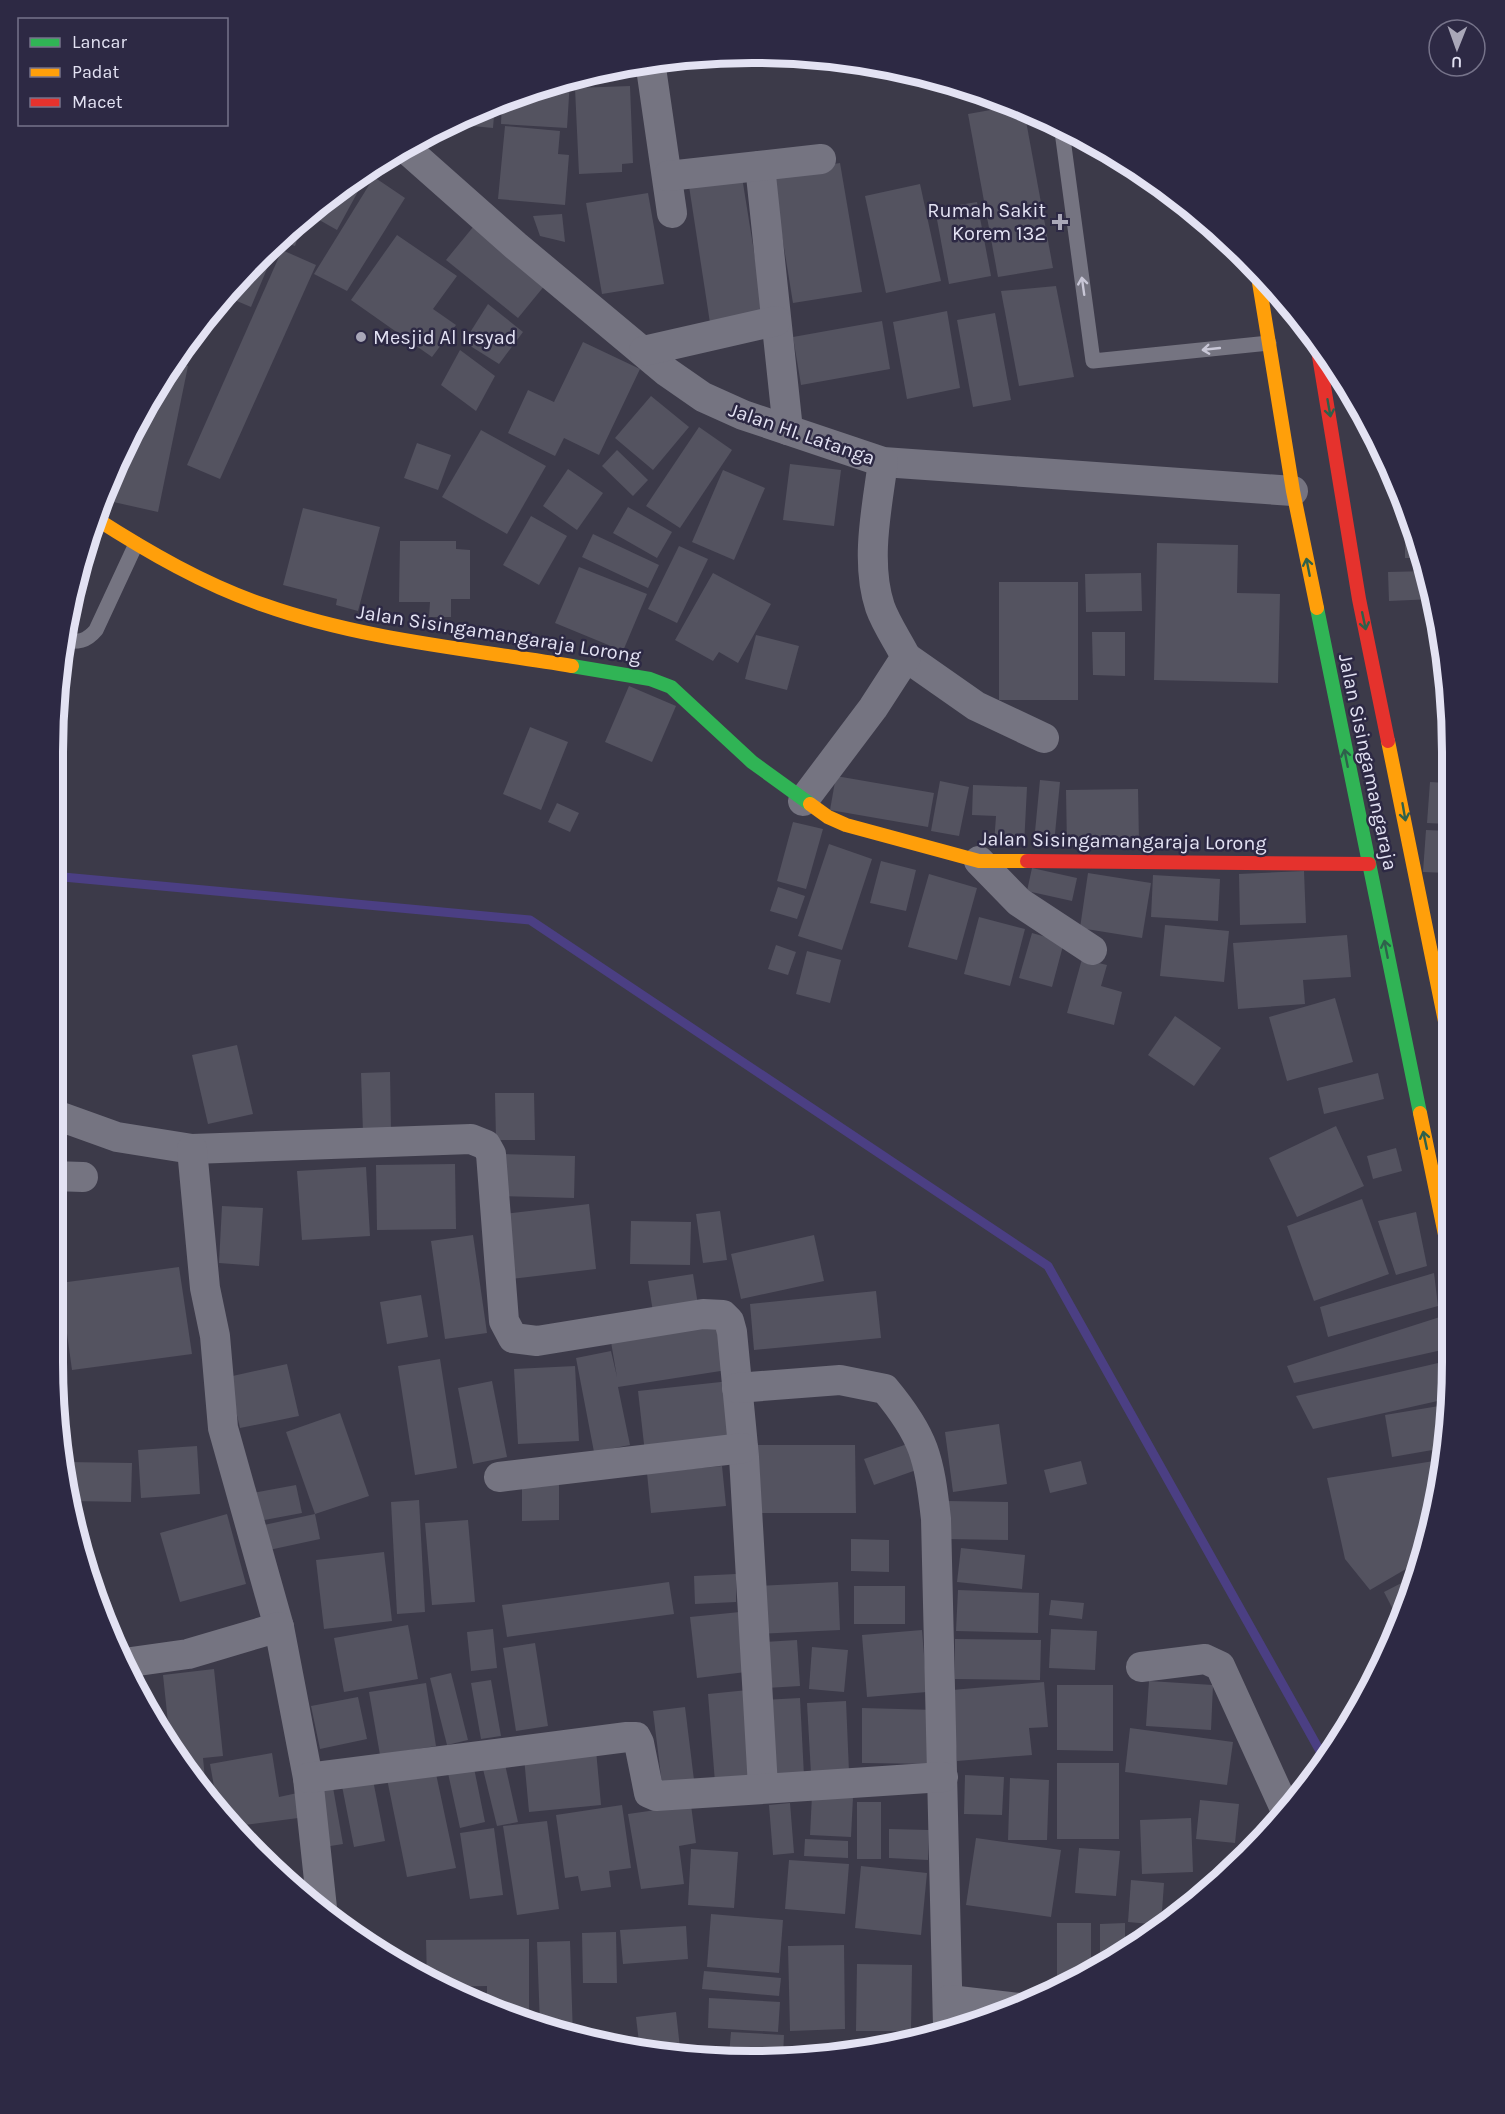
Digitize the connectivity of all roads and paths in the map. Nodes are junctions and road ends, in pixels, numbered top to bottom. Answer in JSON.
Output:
{"nodes":[{"id":1,"x":652,"y":71,"type":"edge"},
{"id":2,"x":1063,"y":137,"type":"edge"},
{"id":3,"x":411,"y":153,"type":"edge"},
{"id":4,"x":821,"y":159,"type":"dead end"},
{"id":5,"x":760,"y":166,"type":"junction"},
{"id":6,"x":668,"y":176,"type":"junction"},
{"id":7,"x":672,"y":213,"type":"dead end"},
{"id":8,"x":1260,"y":286,"type":"edge"},
{"id":9,"x":776,"y":321,"type":"junction"},
{"id":10,"x":1269,"y":343,"type":"junction"},
{"id":11,"x":644,"y":351,"type":"junction"},
{"id":12,"x":1320,"y":360,"type":"edge"},
{"id":13,"x":788,"y":430,"type":"junction"},
{"id":14,"x":883,"y":462,"type":"junction"},
{"id":15,"x":1293,"y":491,"type":"junction"},
{"id":16,"x":103,"y":523,"type":"edge"},
{"id":17,"x":136,"y":544,"type":"junction"},
{"id":18,"x":72,"y":642,"type":"edge"},
{"id":19,"x":906,"y":657,"type":"junction"},
{"id":20,"x":1044,"y":738,"type":"dead end"},
{"id":21,"x":803,"y":801,"type":"junction"},
{"id":22,"x":979,"y":861,"type":"junction"},
{"id":23,"x":1369,"y":864,"type":"junction"},
{"id":24,"x":1092,"y":950,"type":"dead end"},
{"id":25,"x":1442,"y":1011,"type":"edge"},
{"id":26,"x":63,"y":1118,"type":"edge"},
{"id":27,"x":192,"y":1149,"type":"junction"},
{"id":28,"x":63,"y":1176,"type":"edge"},
{"id":29,"x":84,"y":1177,"type":"dead end"},
{"id":30,"x":1442,"y":1220,"type":"edge"},
{"id":31,"x":737,"y":1388,"type":"junction"},
{"id":32,"x":743,"y":1448,"type":"junction"},
{"id":33,"x":499,"y":1477,"type":"dead end"},
{"id":34,"x":279,"y":1627,"type":"junction"},
{"id":35,"x":132,"y":1662,"type":"edge"},
{"id":36,"x":1141,"y":1667,"type":"dead end"},
{"id":37,"x":943,"y":1777,"type":"junction"},
{"id":38,"x":308,"y":1778,"type":"junction"},
{"id":39,"x":763,"y":1787,"type":"junction"},
{"id":40,"x":1282,"y":1803,"type":"edge"},
{"id":41,"x":321,"y":1899,"type":"edge"},
{"id":42,"x":982,"y":2011,"type":"edge"},
{"id":43,"x":949,"y":2014,"type":"edge"}],
"edges":[{"from":1,"to":6,"type":"street"},
{"from":10,"to":2,"type":"lane","one_way":true},
{"from":3,"to":11,"type":"street","name":"Jalan HI. Latanga"},
{"from":4,"to":5,"type":"street"},
{"from":5,"to":6,"type":"street"},
{"from":5,"to":9,"type":"street"},
{"from":6,"to":7,"type":"street"},
{"from":8,"to":10,"type":"main road","name":"Jalan Sisingamangaraja"},
{"from":9,"to":11,"type":"street"},
{"from":9,"to":13,"type":"street"},
{"from":10,"to":15,"type":"main road","name":"Jalan Sisingamangaraja"},
{"from":11,"to":13,"type":"street","name":"Jalan HI. Latanga"},
{"from":12,"to":25,"type":"main road","name":"Jalan Sisingamangaraja","one_way":true},
{"from":13,"to":14,"type":"street","name":"Jalan HI. Latanga"},
{"from":14,"to":15,"type":"street","name":"Jalan HI. Latanga"},
{"from":14,"to":19,"type":"street"},
{"from":23,"to":15,"type":"main road","name":"Jalan Sisingamangaraja","one_way":true},
{"from":16,"to":17,"type":"main road","name":"Jalan Sisingamangaraja Lorong"},
{"from":17,"to":18,"type":"lane"},
{"from":17,"to":21,"type":"main road","name":"Jalan Sisingamangaraja Lorong"},
{"from":19,"to":20,"type":"street"},
{"from":19,"to":21,"type":"street"},
{"from":21,"to":22,"type":"main road","name":"Jalan Sisingamangaraja Lorong"},
{"from":22,"to":23,"type":"main road","name":"Jalan Sisingamangaraja Lorong"},
{"from":22,"to":24,"type":"street"},
{"from":30,"to":23,"type":"main road","name":"Jalan Sisingamangaraja","one_way":true},
{"from":26,"to":27,"type":"street"},
{"from":27,"to":31,"type":"street"},
{"from":27,"to":34,"type":"street"},
{"from":28,"to":29,"type":"street"},
{"from":31,"to":32,"type":"street"},
{"from":31,"to":37,"type":"street"},
{"from":32,"to":33,"type":"street"},
{"from":32,"to":39,"type":"street"},
{"from":34,"to":35,"type":"street"},
{"from":34,"to":38,"type":"street"},
{"from":36,"to":40,"type":"street"},
{"from":37,"to":39,"type":"street"},
{"from":37,"to":43,"type":"street"},
{"from":38,"to":39,"type":"street"},
{"from":38,"to":41,"type":"street"},
{"from":42,"to":43,"type":"street"}]}
